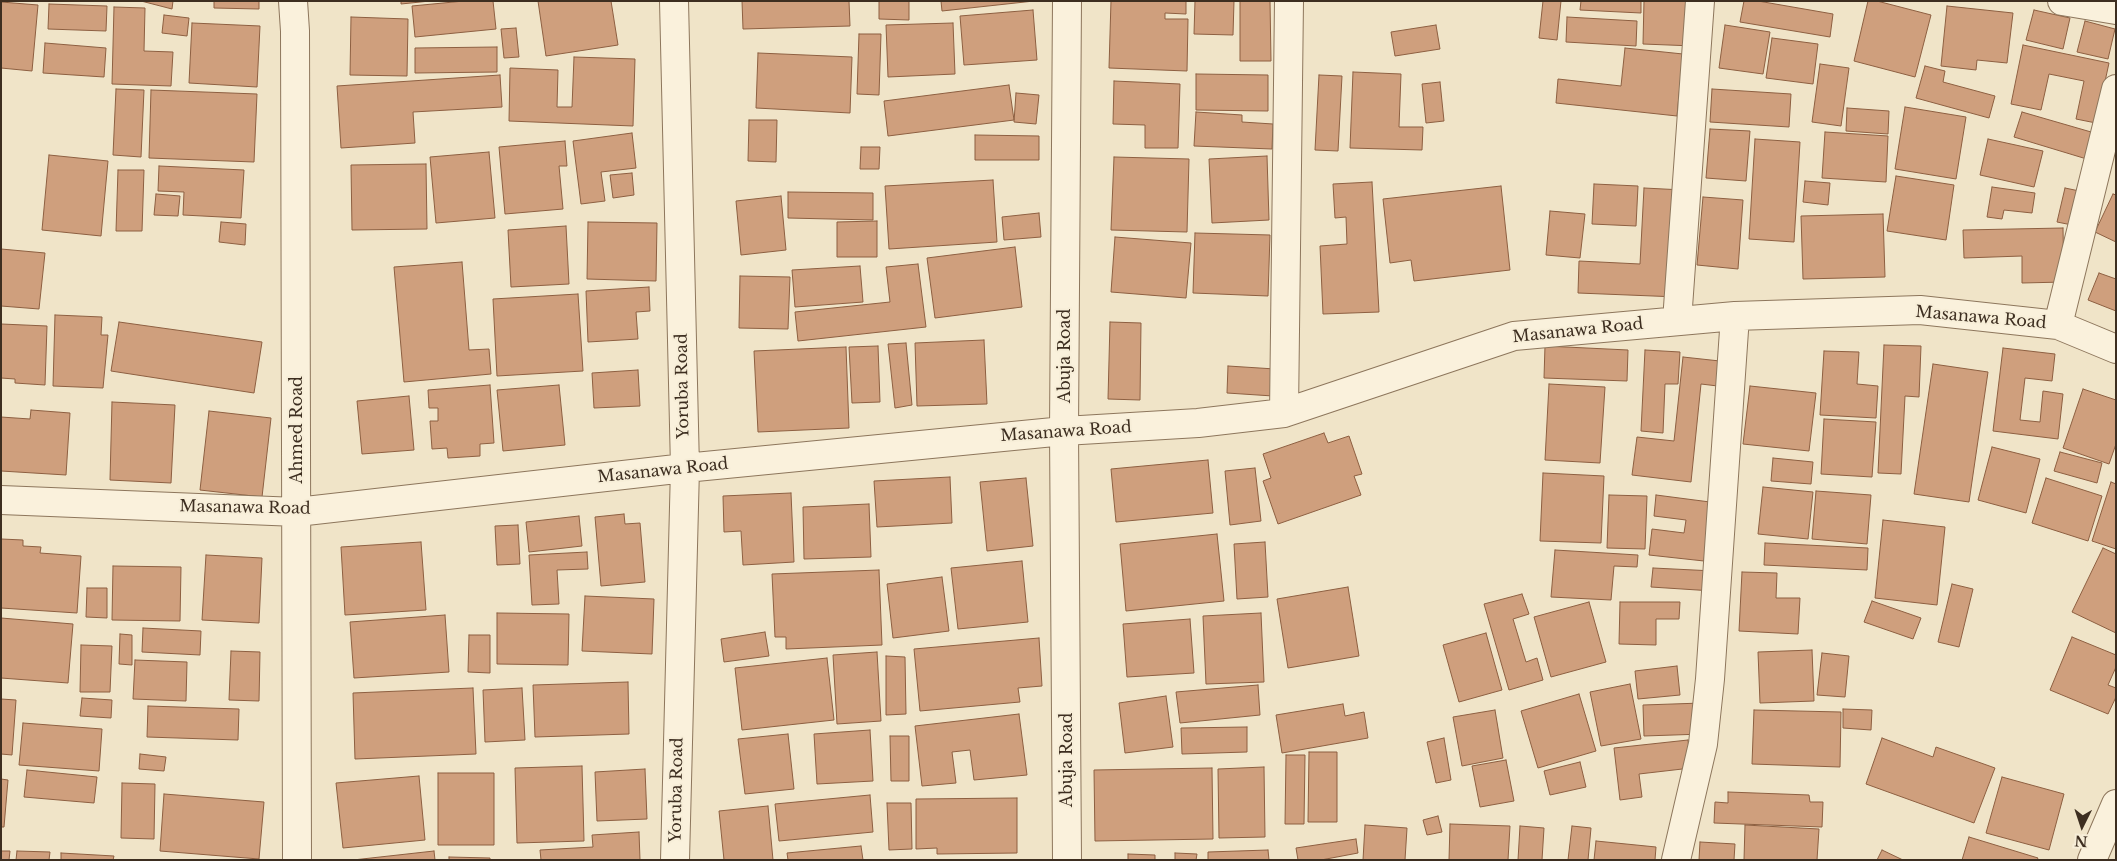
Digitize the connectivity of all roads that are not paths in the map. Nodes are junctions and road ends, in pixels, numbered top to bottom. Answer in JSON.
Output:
{"nodes":[{"id":1,"x":293,"y":1,"type":"edge"},
{"id":2,"x":674,"y":1,"type":"edge"},
{"id":3,"x":1067,"y":1,"type":"edge"},
{"id":4,"x":1289,"y":1,"type":"edge"},
{"id":5,"x":1700,"y":1,"type":"edge"},
{"id":6,"x":2062,"y":1,"type":"edge"},
{"id":7,"x":2116,"y":10,"type":"edge"},
{"id":8,"x":2116,"y":89,"type":"edge"},
{"id":9,"x":1735,"y":316,"type":"junction"},
{"id":10,"x":1677,"y":321,"type":"junction"},
{"id":11,"x":2058,"y":325,"type":"junction"},
{"id":12,"x":2116,"y":349,"type":"edge"},
{"id":13,"x":1284,"y":413,"type":"junction"},
{"id":14,"x":1064,"y":431,"type":"junction"},
{"id":15,"x":685,"y":468,"type":"junction"},
{"id":16,"x":1,"y":500,"type":"edge"},
{"id":17,"x":297,"y":512,"type":"junction"},
{"id":18,"x":2116,"y":804,"type":"edge"},
{"id":19,"x":298,"y":860,"type":"edge"},
{"id":20,"x":675,"y":860,"type":"edge"},
{"id":21,"x":1067,"y":860,"type":"edge"},
{"id":22,"x":1676,"y":860,"type":"edge"},
{"id":23,"x":2092,"y":860,"type":"edge"}],
"edges":[{"from":1,"to":17,"type":"street","name":"Ahmed Road"},
{"from":2,"to":15,"type":"street","name":"Yoruba Road"},
{"from":3,"to":14,"type":"street","name":"Abuja Road"},
{"from":4,"to":13,"type":"street"},
{"from":5,"to":10,"type":"street"},
{"from":6,"to":7,"type":"street"},
{"from":8,"to":11,"type":"street"},
{"from":9,"to":10,"type":"street","name":"Masanawa Road"},
{"from":9,"to":11,"type":"street","name":"Masanawa Road"},
{"from":9,"to":22,"type":"street"},
{"from":10,"to":13,"type":"street","name":"Masanawa Road"},
{"from":11,"to":12,"type":"street","name":"Masanawa Road"},
{"from":13,"to":14,"type":"street","name":"Masanawa Road"},
{"from":14,"to":15,"type":"street","name":"Masanawa Road"},
{"from":14,"to":21,"type":"street","name":"Abuja Road"},
{"from":15,"to":17,"type":"street","name":"Masanawa Road"},
{"from":15,"to":20,"type":"street","name":"Yoruba Road"},
{"from":16,"to":17,"type":"street","name":"Masanawa Road"},
{"from":17,"to":19,"type":"street","name":"Ahmed Road"},
{"from":18,"to":23,"type":"street"}]}
